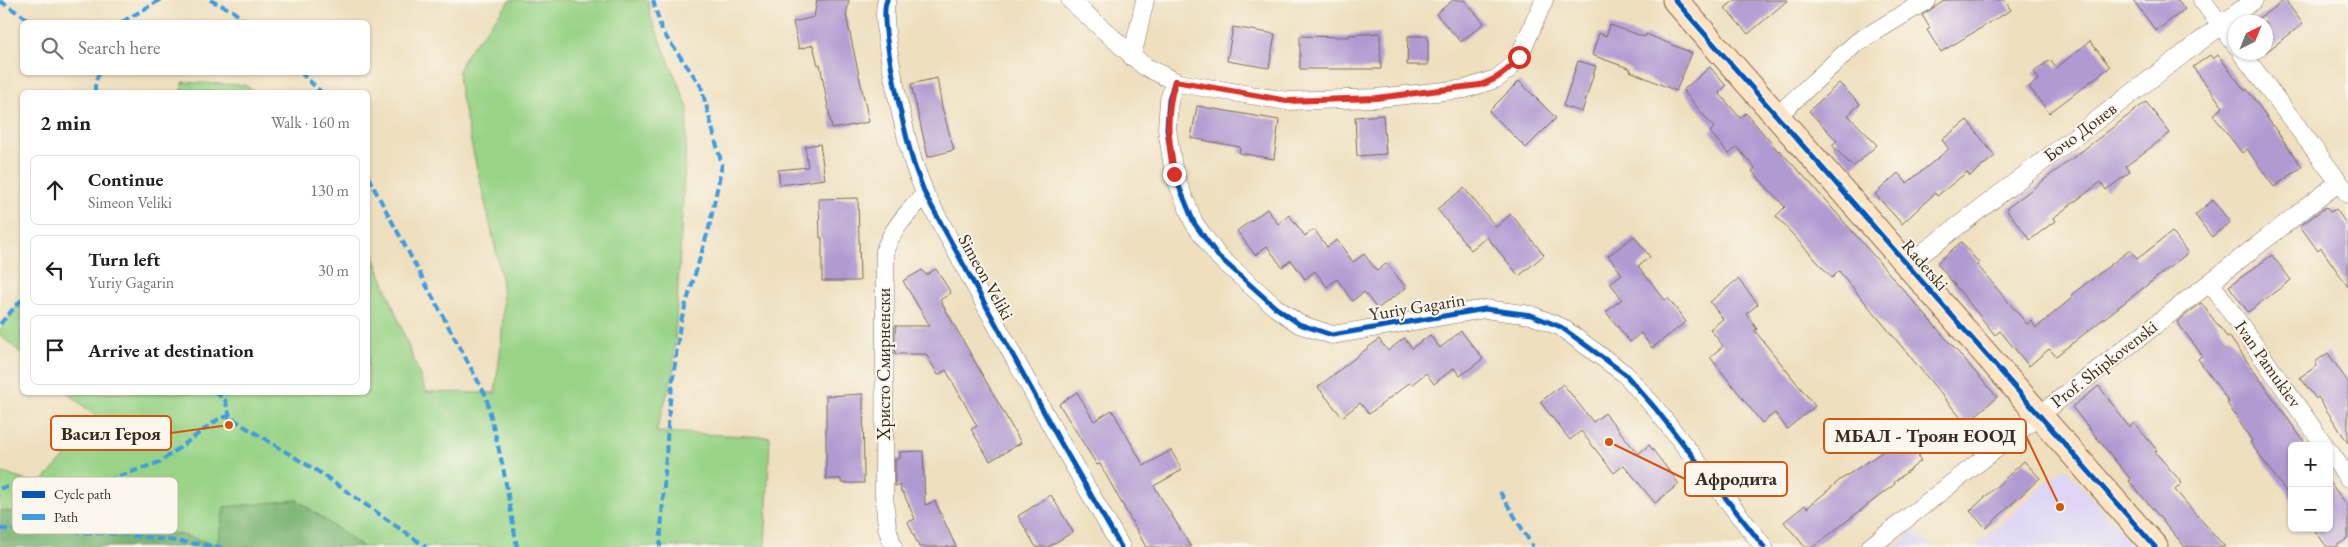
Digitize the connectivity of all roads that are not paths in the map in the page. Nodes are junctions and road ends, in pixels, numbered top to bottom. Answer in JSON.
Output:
{"nodes":[{"id":1,"x":887,"y":0,"type":"edge"},
{"id":2,"x":1070,"y":0,"type":"edge"},
{"id":3,"x":1144,"y":0,"type":"edge"},
{"id":4,"x":1544,"y":0,"type":"edge"},
{"id":5,"x":1675,"y":0,"type":"edge"},
{"id":6,"x":1927,"y":0,"type":"edge"},
{"id":7,"x":2202,"y":0,"type":"edge"},
{"id":8,"x":2254,"y":0,"type":"edge"},
{"id":9,"x":2221,"y":25,"type":"junction"},
{"id":10,"x":2228,"y":34,"type":"edge"},
{"id":11,"x":1132,"y":57,"type":"junction"},
{"id":12,"x":2248,"y":60,"type":"edge"},
{"id":13,"x":1175,"y":81,"type":"junction"},
{"id":14,"x":1777,"y":116,"type":"junction"},
{"id":15,"x":2343,"y":188,"type":"edge"},
{"id":16,"x":925,"y":194,"type":"junction"},
{"id":17,"x":1907,"y":265,"type":"junction"},
{"id":18,"x":2210,"y":282,"type":"junction"},
{"id":19,"x":2038,"y":415,"type":"junction"},
{"id":20,"x":2323,"y":442,"type":"edge"},
{"id":21,"x":2333,"y":455,"type":"edge"},
{"id":22,"x":2346,"y":470,"type":"edge"},
{"id":23,"x":893,"y":547,"type":"edge"},
{"id":24,"x":1121,"y":547,"type":"edge"},
{"id":25,"x":1764,"y":547,"type":"edge"},
{"id":26,"x":1870,"y":547,"type":"edge"},
{"id":27,"x":2155,"y":547,"type":"edge"}],
"edges":[{"from":1,"to":16,"type":"street","name":"Simeon Veliki"},
{"from":2,"to":11,"type":"street"},
{"from":3,"to":11,"type":"street"},
{"from":4,"to":13,"type":"street"},
{"from":5,"to":14,"type":"street","name":"Radetski"},
{"from":6,"to":14,"type":"street"},
{"from":7,"to":9,"type":"street"},
{"from":8,"to":9,"type":"street","name":"Бочо Донев"},
{"from":9,"to":10,"type":"street"},
{"from":9,"to":17,"type":"street","name":"Бочо Донев"},
{"from":11,"to":13,"type":"street"},
{"from":12,"to":15,"type":"street"},
{"from":13,"to":25,"type":"street","name":"Yuriy Gagarin"},
{"from":14,"to":17,"type":"street","name":"Radetski"},
{"from":15,"to":18,"type":"street","name":"Prof. Shipkovenski"},
{"from":16,"to":23,"type":"street","name":"Христо Смирненски"},
{"from":16,"to":24,"type":"street","name":"Simeon Veliki"},
{"from":17,"to":19,"type":"street","name":"Radetski"},
{"from":18,"to":19,"type":"street","name":"Prof. Shipkovenski"},
{"from":18,"to":20,"type":"street","name":"Ivan Pamukìev"},
{"from":19,"to":26,"type":"street","name":"Prof. Shipkovenski"},
{"from":19,"to":27,"type":"street","name":"Radetski"},
{"from":21,"to":22,"type":"street"}]}
